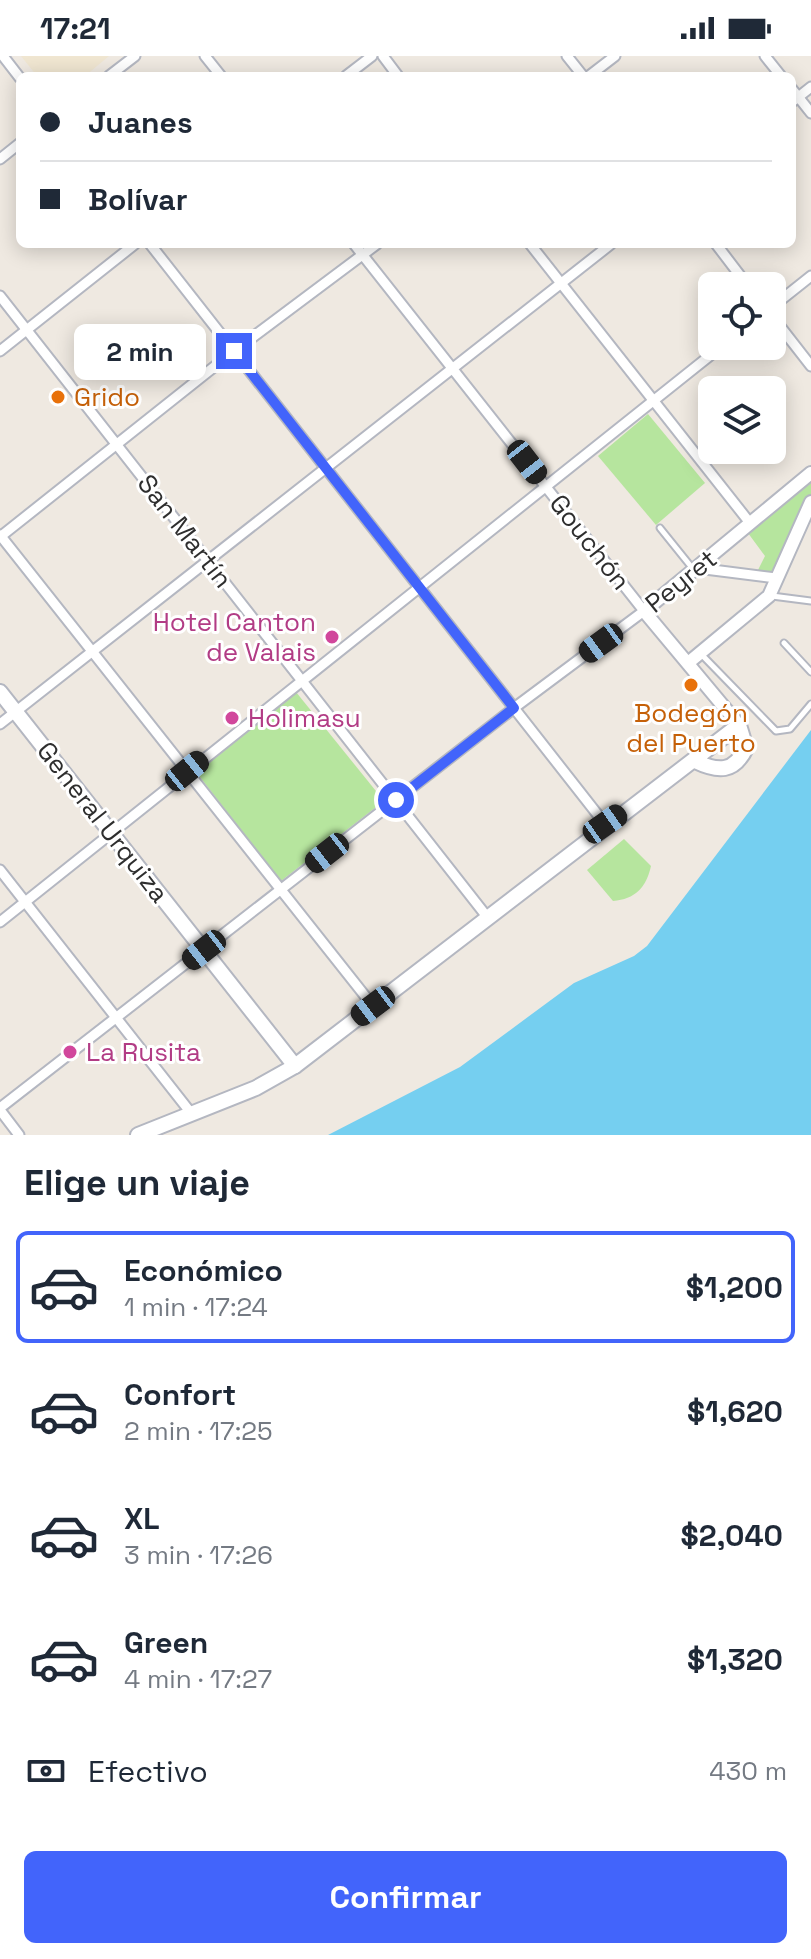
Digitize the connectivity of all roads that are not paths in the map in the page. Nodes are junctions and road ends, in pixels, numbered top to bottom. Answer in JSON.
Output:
{"nodes":[{"id":1,"x":3,"y":56,"type":"edge"},
{"id":2,"x":135,"y":56,"type":"edge"},
{"id":3,"x":205,"y":56,"type":"edge"},
{"id":4,"x":372,"y":56,"type":"edge"},
{"id":5,"x":567,"y":56,"type":"edge"},
{"id":6,"x":615,"y":56,"type":"edge"},
{"id":7,"x":765,"y":56,"type":"edge"},
{"id":8,"x":114,"y":72,"type":"edge"},
{"id":9,"x":218,"y":72,"type":"edge"},
{"id":10,"x":351,"y":72,"type":"edge"},
{"id":11,"x":582,"y":72,"type":"edge"},
{"id":12,"x":592,"y":72,"type":"edge"},
{"id":13,"x":778,"y":72,"type":"edge"},
{"id":14,"x":16,"y":73,"type":"edge"},
{"id":15,"x":796,"y":98,"type":"edge"},
{"id":16,"x":811,"y":113,"type":"edge"},
{"id":17,"x":16,"y":146,"type":"edge"},
{"id":18,"x":0,"y":159,"type":"edge"},
{"id":19,"x":130,"y":248,"type":"edge"},
{"id":20,"x":153,"y":248,"type":"edge"},
{"id":21,"x":357,"y":248,"type":"edge"},
{"id":22,"x":372,"y":248,"type":"edge"},
{"id":23,"x":533,"y":248,"type":"edge"},
{"id":24,"x":606,"y":248,"type":"edge"},
{"id":25,"x":719,"y":248,"type":"edge"},
{"id":26,"x":363,"y":255,"type":"junction"},
{"id":27,"x":737,"y":272,"type":"edge"},
{"id":28,"x":811,"y":276,"type":"edge"},
{"id":29,"x":561,"y":283,"type":"junction"},
{"id":30,"x":0,"y":296,"type":"edge"},
{"id":31,"x":786,"y":296,"type":"edge"},
{"id":32,"x":26,"y":330,"type":"junction"},
{"id":33,"x":786,"y":334,"type":"edge"},
{"id":34,"x":0,"y":351,"type":"edge"},
{"id":35,"x":234,"y":351,"type":"junction"},
{"id":36,"x":705,"y":360,"type":"edge"},
{"id":37,"x":811,"y":366,"type":"edge"},
{"id":38,"x":452,"y":368,"type":"junction"},
{"id":39,"x":654,"y":401,"type":"junction"},
{"id":40,"x":117,"y":445,"type":"junction"},
{"id":41,"x":326,"y":468,"type":"junction"},
{"id":42,"x":811,"y":473,"type":"edge"},
{"id":43,"x":546,"y":486,"type":"junction"},
{"id":44,"x":811,"y":502,"type":"edge"},
{"id":45,"x":750,"y":523,"type":"junction"},
{"id":46,"x":660,"y":528,"type":"dead end"},
{"id":47,"x":0,"y":536,"type":"edge"},
{"id":48,"x":208,"y":560,"type":"junction"},
{"id":49,"x":695,"y":569,"type":"junction"},
{"id":50,"x":776,"y":578,"type":"junction"},
{"id":51,"x":419,"y":586,"type":"junction"},
{"id":52,"x":769,"y":596,"type":"junction"},
{"id":53,"x":811,"y":601,"type":"edge"},
{"id":54,"x":644,"y":611,"type":"junction"},
{"id":55,"x":784,"y":643,"type":"dead end"},
{"id":56,"x":92,"y":651,"type":"junction"},
{"id":57,"x":700,"y":654,"type":"junction"},
{"id":58,"x":688,"y":663,"type":"junction"},
{"id":59,"x":811,"y":672,"type":"edge"},
{"id":60,"x":301,"y":680,"type":"junction"},
{"id":61,"x":0,"y":692,"type":"edge"},
{"id":62,"x":811,"y":704,"type":"edge"},
{"id":63,"x":514,"y":708,"type":"junction"},
{"id":64,"x":16,"y":712,"type":"junction"},
{"id":65,"x":0,"y":724,"type":"edge"},
{"id":66,"x":739,"y":725,"type":"junction"},
{"id":67,"x":695,"y":761,"type":"junction"},
{"id":68,"x":187,"y":771,"type":"junction"},
{"id":69,"x":396,"y":800,"type":"junction"},
{"id":70,"x":605,"y":824,"type":"junction"},
{"id":71,"x":110,"y":831,"type":"junction"},
{"id":72,"x":0,"y":870,"type":"edge"},
{"id":73,"x":281,"y":889,"type":"junction"},
{"id":74,"x":25,"y":902,"type":"junction"},
{"id":75,"x":488,"y":918,"type":"junction"},
{"id":76,"x":0,"y":922,"type":"edge"},
{"id":77,"x":204,"y":950,"type":"junction"},
{"id":78,"x":373,"y":1006,"type":"junction"},
{"id":79,"x":116,"y":1018,"type":"junction"},
{"id":80,"x":295,"y":1066,"type":"junction"},
{"id":81,"x":0,"y":1109,"type":"edge"},
{"id":82,"x":191,"y":1113,"type":"junction"},
{"id":83,"x":19,"y":1135,"type":"edge"},
{"id":84,"x":138,"y":1135,"type":"edge"}],
"edges":[{"from":1,"to":14,"type":"street"},
{"from":2,"to":8,"type":"street"},
{"from":3,"to":9,"type":"street"},
{"from":4,"to":10,"type":"street"},
{"from":5,"to":11,"type":"street"},
{"from":6,"to":12,"type":"street"},
{"from":7,"to":13,"type":"street"},
{"from":15,"to":16,"type":"street"},
{"from":17,"to":18,"type":"street"},
{"from":19,"to":32,"type":"street"},
{"from":20,"to":35,"type":"street"},
{"from":21,"to":26,"type":"street","name":"Gouchón"},
{"from":22,"to":26,"type":"street"},
{"from":23,"to":29,"type":"street"},
{"from":24,"to":29,"type":"street"},
{"from":25,"to":27,"type":"street"},
{"from":26,"to":35,"type":"street"},
{"from":26,"to":38,"type":"street","name":"Gouchón"},
{"from":28,"to":31,"type":"street"},
{"from":29,"to":38,"type":"street"},
{"from":29,"to":39,"type":"street"},
{"from":30,"to":32,"type":"street","name":"San Martín"},
{"from":32,"to":34,"type":"street"},
{"from":32,"to":40,"type":"street","name":"San Martín"},
{"from":33,"to":37,"type":"street"},
{"from":35,"to":40,"type":"street"},
{"from":35,"to":41,"type":"street"},
{"from":36,"to":39,"type":"street"},
{"from":38,"to":41,"type":"street"},
{"from":38,"to":43,"type":"street","name":"Gouchón"},
{"from":39,"to":43,"type":"street"},
{"from":39,"to":45,"type":"street"},
{"from":40,"to":47,"type":"street"},
{"from":40,"to":48,"type":"street","name":"San Martín"},
{"from":41,"to":48,"type":"street"},
{"from":41,"to":51,"type":"street"},
{"from":42,"to":45,"type":"street","name":"Peyret"},
{"from":43,"to":51,"type":"street"},
{"from":43,"to":54,"type":"street","name":"Gouchón"},
{"from":44,"to":50,"type":"street"},
{"from":45,"to":49,"type":"street","name":"Peyret"},
{"from":46,"to":49,"type":"lane"},
{"from":47,"to":56,"type":"street"},
{"from":48,"to":56,"type":"street"},
{"from":48,"to":60,"type":"street","name":"San Martín"},
{"from":49,"to":50,"type":"street"},
{"from":49,"to":54,"type":"street","name":"Peyret"},
{"from":50,"to":52,"type":"street"},
{"from":51,"to":60,"type":"street"},
{"from":51,"to":63,"type":"street"},
{"from":52,"to":53,"type":"lane"},
{"from":52,"to":57,"type":"street"},
{"from":54,"to":58,"type":"street","name":"Gouchón"},
{"from":54,"to":63,"type":"street","name":"Peyret"},
{"from":55,"to":59,"type":"lane"},
{"from":56,"to":64,"type":"street"},
{"from":56,"to":68,"type":"street"},
{"from":57,"to":58,"type":"street"},
{"from":57,"to":62,"type":"lane"},
{"from":58,"to":66,"type":"street","name":"Gouchón"},
{"from":60,"to":68,"type":"street"},
{"from":60,"to":69,"type":"street","name":"San Martín"},
{"from":61,"to":64,"type":"main road","name":"General Urquiza"},
{"from":63,"to":69,"type":"street","name":"Peyret"},
{"from":63,"to":70,"type":"street"},
{"from":64,"to":65,"type":"street"},
{"from":64,"to":71,"type":"main road","name":"General Urquiza"},
{"from":66,"to":67,"type":"main road"},
{"from":66,"to":67,"type":"main road"},
{"from":67,"to":70,"type":"main road"},
{"from":68,"to":71,"type":"street"},
{"from":68,"to":73,"type":"street"},
{"from":69,"to":73,"type":"street","name":"Peyret"},
{"from":69,"to":75,"type":"street","name":"San Martín"},
{"from":70,"to":75,"type":"main road"},
{"from":71,"to":74,"type":"street"},
{"from":71,"to":77,"type":"main road","name":"General Urquiza"},
{"from":72,"to":74,"type":"street"},
{"from":73,"to":77,"type":"street","name":"Peyret"},
{"from":73,"to":78,"type":"street"},
{"from":74,"to":76,"type":"street"},
{"from":74,"to":79,"type":"street"},
{"from":75,"to":78,"type":"main road"},
{"from":77,"to":79,"type":"street","name":"Peyret"},
{"from":77,"to":80,"type":"main road","name":"General Urquiza"},
{"from":78,"to":80,"type":"main road"},
{"from":79,"to":81,"type":"street","name":"Peyret"},
{"from":79,"to":82,"type":"street"},
{"from":80,"to":82,"type":"main road"},
{"from":81,"to":83,"type":"street"},
{"from":82,"to":84,"type":"main road"}]}
